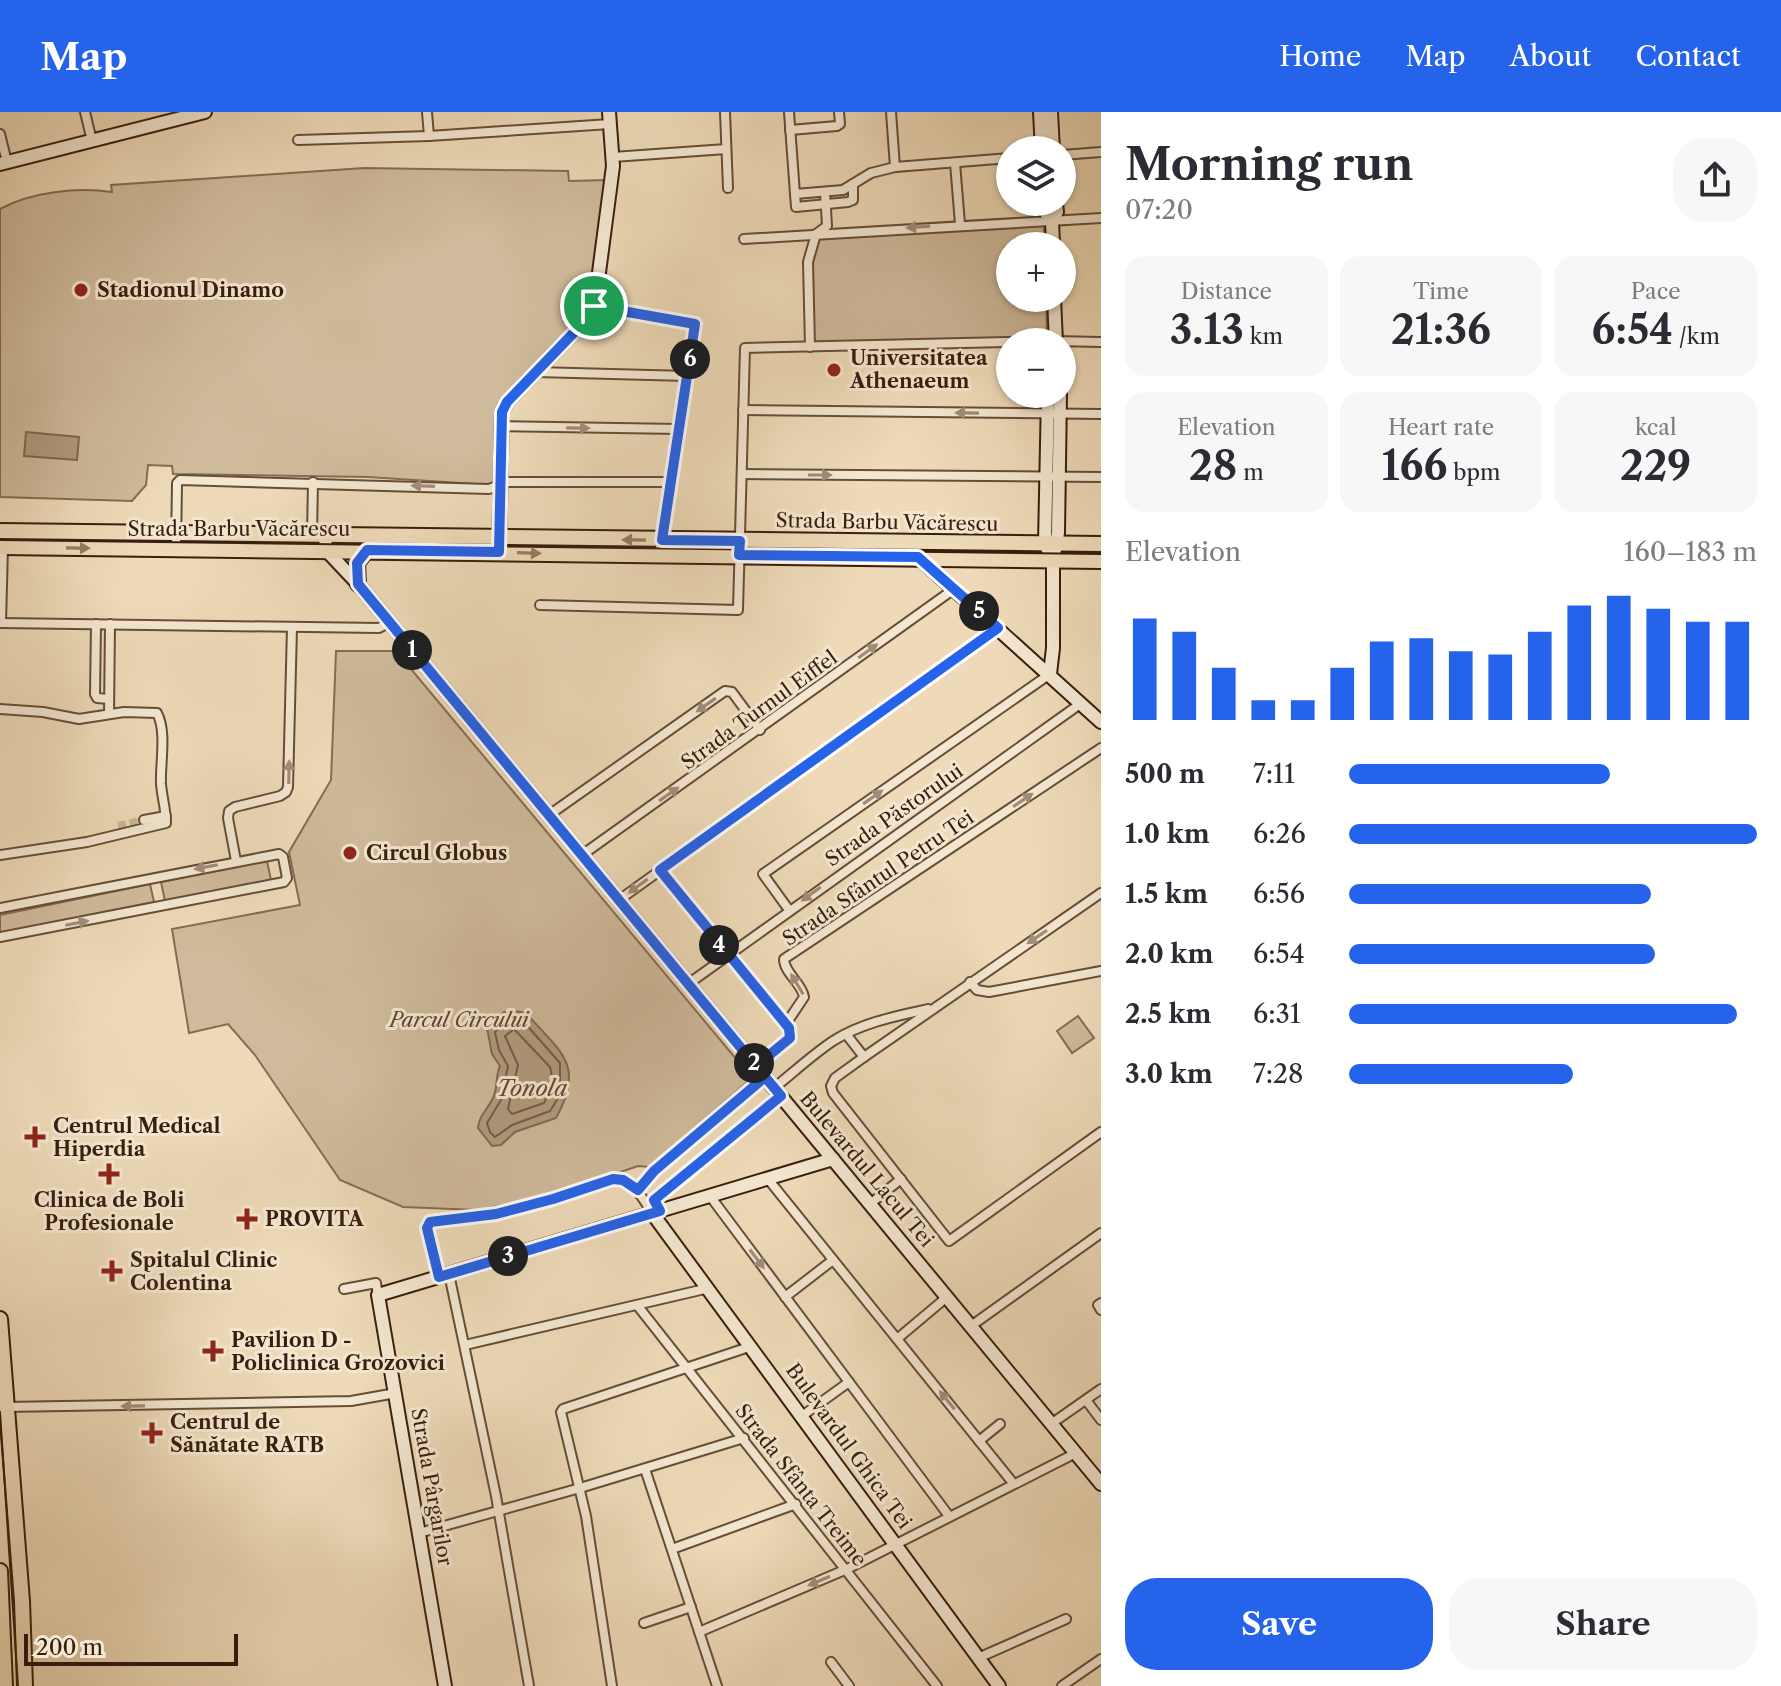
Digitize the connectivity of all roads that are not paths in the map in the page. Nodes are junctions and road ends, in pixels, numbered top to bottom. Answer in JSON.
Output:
{"nodes":[{"id":1,"x":85,"y":112,"type":"edge"},
{"id":2,"x":205,"y":112,"type":"edge"},
{"id":3,"x":427,"y":112,"type":"edge"},
{"id":4,"x":725,"y":112,"type":"edge"},
{"id":5,"x":789,"y":112,"type":"edge"},
{"id":6,"x":839,"y":112,"type":"edge"},
{"id":7,"x":891,"y":112,"type":"edge"},
{"id":8,"x":1040,"y":112,"type":"edge"},
{"id":9,"x":1051,"y":112,"type":"edge"},
{"id":10,"x":610,"y":118,"type":"edge"},
{"id":11,"x":790,"y":130,"type":"junction"},
{"id":12,"x":0,"y":134,"type":"edge"},
{"id":13,"x":429,"y":136,"type":"junction"},
{"id":14,"x":1041,"y":136,"type":"edge"},
{"id":15,"x":1052,"y":136,"type":"edge"},
{"id":16,"x":298,"y":140,"type":"dead end"},
{"id":17,"x":92,"y":141,"type":"junction"},
{"id":18,"x":726,"y":149,"type":"junction"},
{"id":19,"x":1101,"y":152,"type":"edge"},
{"id":20,"x":1076,"y":154,"type":"edge"},
{"id":21,"x":613,"y":157,"type":"junction"},
{"id":22,"x":996,"y":159,"type":"edge"},
{"id":23,"x":3,"y":163,"type":"edge"},
{"id":24,"x":955,"y":163,"type":"junction"},
{"id":25,"x":895,"y":167,"type":"junction"},
{"id":26,"x":853,"y":184,"type":"junction"},
{"id":27,"x":728,"y":188,"type":"dead end"},
{"id":28,"x":825,"y":192,"type":"junction"},
{"id":29,"x":795,"y":194,"type":"junction"},
{"id":30,"x":826,"y":205,"type":"junction"},
{"id":31,"x":1049,"y":216,"type":"edge"},
{"id":32,"x":1054,"y":216,"type":"edge"},
{"id":33,"x":1101,"y":218,"type":"edge"},
{"id":34,"x":1052,"y":220,"type":"junction"},
{"id":35,"x":960,"y":224,"type":"junction"},
{"id":36,"x":1052,"y":232,"type":"edge"},
{"id":37,"x":816,"y":234,"type":"junction"},
{"id":38,"x":744,"y":239,"type":"dead end"},
{"id":39,"x":594,"y":306,"type":"junction"},
{"id":40,"x":1076,"y":342,"type":"edge"},
{"id":41,"x":1101,"y":342,"type":"edge"},
{"id":42,"x":996,"y":343,"type":"edge"},
{"id":43,"x":810,"y":347,"type":"junction"},
{"id":44,"x":535,"y":372,"type":"junction"},
{"id":45,"x":688,"y":376,"type":"junction"},
{"id":46,"x":1052,"y":408,"type":"edge"},
{"id":47,"x":1056,"y":408,"type":"edge"},
{"id":48,"x":743,"y":410,"type":"junction"},
{"id":49,"x":1054,"y":413,"type":"junction"},
{"id":50,"x":1101,"y":414,"type":"edge"},
{"id":51,"x":500,"y":426,"type":"junction"},
{"id":52,"x":679,"y":429,"type":"junction"},
{"id":53,"x":742,"y":474,"type":"junction"},
{"id":54,"x":1053,"y":476,"type":"junction"},
{"id":55,"x":1101,"y":477,"type":"edge"},
{"id":56,"x":313,"y":482,"type":"junction"},
{"id":57,"x":671,"y":482,"type":"junction"},
{"id":58,"x":500,"y":483,"type":"junction"},
{"id":59,"x":0,"y":531,"type":"edge"},
{"id":60,"x":321,"y":540,"type":"junction"},
{"id":61,"x":176,"y":541,"type":"junction"},
{"id":62,"x":1051,"y":544,"type":"junction"},
{"id":63,"x":1101,"y":544,"type":"edge"},
{"id":64,"x":499,"y":545,"type":"junction"},
{"id":65,"x":2,"y":547,"type":"edge"},
{"id":66,"x":660,"y":548,"type":"junction"},
{"id":67,"x":740,"y":548,"type":"junction"},
{"id":68,"x":342,"y":549,"type":"junction"},
{"id":69,"x":367,"y":550,"type":"junction"},
{"id":70,"x":918,"y":557,"type":"junction"},
{"id":71,"x":940,"y":558,"type":"junction"},
{"id":72,"x":1053,"y":560,"type":"junction"},
{"id":73,"x":1101,"y":561,"type":"edge"},
{"id":74,"x":942,"y":577,"type":"junction"},
{"id":75,"x":358,"y":584,"type":"junction"},
{"id":76,"x":954,"y":589,"type":"junction"},
{"id":77,"x":540,"y":605,"type":"dead end"},
{"id":78,"x":390,"y":622,"type":"junction"},
{"id":79,"x":0,"y":623,"type":"edge"},
{"id":80,"x":96,"y":624,"type":"junction"},
{"id":81,"x":110,"y":624,"type":"junction"},
{"id":82,"x":292,"y":627,"type":"junction"},
{"id":83,"x":998,"y":628,"type":"junction"},
{"id":84,"x":1053,"y":648,"type":"junction"},
{"id":85,"x":1026,"y":654,"type":"junction"},
{"id":86,"x":1050,"y":674,"type":"junction"},
{"id":87,"x":109,"y":699,"type":"junction"},
{"id":88,"x":1080,"y":704,"type":"junction"},
{"id":89,"x":0,"y":709,"type":"edge"},
{"id":90,"x":109,"y":714,"type":"junction"},
{"id":91,"x":1101,"y":722,"type":"edge"},
{"id":92,"x":760,"y":730,"type":"junction"},
{"id":93,"x":1101,"y":748,"type":"edge"},
{"id":94,"x":549,"y":815,"type":"junction"},
{"id":95,"x":166,"y":816,"type":"junction"},
{"id":96,"x":144,"y":820,"type":"tunnel mouth"},
{"id":97,"x":0,"y":855,"type":"edge"},
{"id":98,"x":582,"y":855,"type":"junction"},
{"id":99,"x":236,"y":861,"type":"junction"},
{"id":100,"x":660,"y":870,"type":"junction"},
{"id":101,"x":1101,"y":893,"type":"edge"},
{"id":102,"x":619,"y":900,"type":"junction"},
{"id":103,"x":0,"y":908,"type":"edge"},
{"id":104,"x":789,"y":910,"type":"junction"},
{"id":105,"x":0,"y":937,"type":"edge"},
{"id":106,"x":726,"y":954,"type":"junction"},
{"id":107,"x":1101,"y":971,"type":"edge"},
{"id":108,"x":970,"y":982,"type":"junction"},
{"id":109,"x":688,"y":984,"type":"junction"},
{"id":110,"x":933,"y":1008,"type":"junction"},
{"id":111,"x":787,"y":1026,"type":"junction"},
{"id":112,"x":846,"y":1034,"type":"junction"},
{"id":113,"x":864,"y":1057,"type":"junction"},
{"id":114,"x":756,"y":1066,"type":"junction"},
{"id":115,"x":773,"y":1087,"type":"junction"},
{"id":116,"x":1101,"y":1132,"type":"edge"},
{"id":117,"x":833,"y":1159,"type":"junction"},
{"id":118,"x":768,"y":1179,"type":"junction"},
{"id":119,"x":901,"y":1179,"type":"junction"},
{"id":120,"x":640,"y":1187,"type":"junction"},
{"id":121,"x":710,"y":1196,"type":"junction"},
{"id":122,"x":870,"y":1204,"type":"junction"},
{"id":123,"x":655,"y":1208,"type":"junction"},
{"id":124,"x":1101,"y":1233,"type":"edge"},
{"id":125,"x":833,"y":1260,"type":"junction"},
{"id":126,"x":444,"y":1275,"type":"junction"},
{"id":127,"x":709,"y":1288,"type":"junction"},
{"id":128,"x":344,"y":1289,"type":"dead end"},
{"id":129,"x":378,"y":1295,"type":"junction"},
{"id":130,"x":785,"y":1297,"type":"junction"},
{"id":131,"x":947,"y":1297,"type":"junction"},
{"id":132,"x":637,"y":1305,"type":"junction"},
{"id":133,"x":0,"y":1319,"type":"edge"},
{"id":134,"x":971,"y":1326,"type":"junction"},
{"id":135,"x":897,"y":1339,"type":"junction"},
{"id":136,"x":465,"y":1345,"type":"junction"},
{"id":137,"x":752,"y":1346,"type":"junction"},
{"id":138,"x":689,"y":1368,"type":"junction"},
{"id":139,"x":849,"y":1382,"type":"junction"},
{"id":140,"x":1101,"y":1389,"type":"edge"},
{"id":141,"x":396,"y":1393,"type":"junction"},
{"id":142,"x":1086,"y":1400,"type":"junction"},
{"id":143,"x":3,"y":1407,"type":"edge"},
{"id":144,"x":802,"y":1416,"type":"junction"},
{"id":145,"x":1101,"y":1420,"type":"edge"},
{"id":146,"x":1000,"y":1424,"type":"dead end"},
{"id":147,"x":1051,"y":1424,"type":"junction"},
{"id":148,"x":744,"y":1438,"type":"junction"},
{"id":149,"x":979,"y":1441,"type":"junction"},
{"id":150,"x":1076,"y":1453,"type":"junction"},
{"id":151,"x":645,"y":1469,"type":"junction"},
{"id":152,"x":1013,"y":1483,"type":"junction"},
{"id":153,"x":1101,"y":1484,"type":"edge"},
{"id":154,"x":580,"y":1488,"type":"junction"},
{"id":155,"x":796,"y":1504,"type":"junction"},
{"id":156,"x":499,"y":1512,"type":"junction"},
{"id":157,"x":949,"y":1516,"type":"junction"},
{"id":158,"x":419,"y":1533,"type":"junction"},
{"id":159,"x":895,"y":1544,"type":"junction"},
{"id":160,"x":672,"y":1549,"type":"junction"},
{"id":161,"x":847,"y":1569,"type":"junction"},
{"id":162,"x":0,"y":1571,"type":"edge"},
{"id":163,"x":1,"y":1595,"type":"edge"},
{"id":164,"x":691,"y":1607,"type":"junction"},
{"id":165,"x":1066,"y":1619,"type":"dead end"},
{"id":166,"x":644,"y":1623,"type":"dead end"},
{"id":167,"x":699,"y":1632,"type":"junction"},
{"id":168,"x":978,"y":1658,"type":"junction"},
{"id":169,"x":1101,"y":1659,"type":"edge"},
{"id":170,"x":831,"y":1662,"type":"dead end"},
{"id":171,"x":5,"y":1686,"type":"edge"},
{"id":172,"x":25,"y":1686,"type":"edge"},
{"id":173,"x":445,"y":1686,"type":"edge"},
{"id":174,"x":529,"y":1686,"type":"edge"},
{"id":175,"x":612,"y":1686,"type":"edge"},
{"id":176,"x":717,"y":1686,"type":"edge"},
{"id":177,"x":849,"y":1686,"type":"edge"},
{"id":178,"x":937,"y":1686,"type":"edge"},
{"id":179,"x":999,"y":1686,"type":"edge"},
{"id":180,"x":1062,"y":1686,"type":"edge"}],
"edges":[{"from":1,"to":17,"type":"street"},
{"from":2,"to":17,"type":"street"},
{"from":3,"to":13,"type":"street"},
{"from":4,"to":18,"type":"street"},
{"from":5,"to":11,"type":"street"},
{"from":6,"to":11,"type":"street"},
{"from":7,"to":25,"type":"street"},
{"from":8,"to":14,"type":"street"},
{"from":9,"to":15,"type":"street"},
{"from":10,"to":13,"type":"street"},
{"from":10,"to":21,"type":"street"},
{"from":11,"to":29,"type":"street"},
{"from":12,"to":23,"type":"street"},
{"from":13,"to":16,"type":"street"},
{"from":17,"to":23,"type":"street"},
{"from":18,"to":21,"type":"street"},
{"from":18,"to":27,"type":"street"},
{"from":19,"to":20,"type":"street"},
{"from":21,"to":39,"type":"street"},
{"from":22,"to":24,"type":"street"},
{"from":24,"to":25,"type":"street"},
{"from":24,"to":35,"type":"street"},
{"from":25,"to":26,"type":"street"},
{"from":26,"to":28,"type":"street"},
{"from":26,"to":30,"type":"street"},
{"from":28,"to":29,"type":"street"},
{"from":28,"to":30,"type":"street"},
{"from":29,"to":30,"type":"street"},
{"from":30,"to":37,"type":"street"},
{"from":31,"to":34,"type":"street"},
{"from":32,"to":34,"type":"street"},
{"from":33,"to":34,"type":"street"},
{"from":34,"to":35,"type":"street"},
{"from":34,"to":36,"type":"street"},
{"from":35,"to":37,"type":"street","one_way":true},
{"from":37,"to":38,"type":"street"},
{"from":37,"to":43,"type":"street"},
{"from":39,"to":44,"type":"street"},
{"from":39,"to":45,"type":"street"},
{"from":40,"to":41,"type":"street"},
{"from":42,"to":43,"type":"street"},
{"from":43,"to":48,"type":"street"},
{"from":44,"to":45,"type":"street"},
{"from":44,"to":51,"type":"street"},
{"from":45,"to":52,"type":"street"},
{"from":46,"to":49,"type":"street"},
{"from":47,"to":49,"type":"street"},
{"from":49,"to":48,"type":"street","one_way":true},
{"from":48,"to":53,"type":"street"},
{"from":49,"to":50,"type":"street"},
{"from":49,"to":54,"type":"street"},
{"from":51,"to":52,"type":"street","one_way":true},
{"from":51,"to":58,"type":"street"},
{"from":52,"to":57,"type":"street"},
{"from":53,"to":54,"type":"street","one_way":true},
{"from":53,"to":67,"type":"street"},
{"from":54,"to":55,"type":"street"},
{"from":54,"to":62,"type":"street"},
{"from":58,"to":56,"type":"street","one_way":true},
{"from":56,"to":60,"type":"street"},
{"from":56,"to":61,"type":"street"},
{"from":57,"to":58,"type":"street"},
{"from":57,"to":66,"type":"street"},
{"from":58,"to":64,"type":"street"},
{"from":59,"to":61,"type":"main road","name":"Strada Barbu Văcărescu"},
{"from":60,"to":61,"type":"main road","name":"Strada Barbu Văcărescu"},
{"from":60,"to":64,"type":"main road","name":"Strada Barbu Văcărescu"},
{"from":60,"to":68,"type":"main road","name":"Strada Barbu Văcărescu"},
{"from":60,"to":75,"type":"street","name":"Bulevardul Lacul Tei"},
{"from":65,"to":61,"type":"main road","name":"Strada Barbu Văcărescu","one_way":true},
{"from":62,"to":63,"type":"main road","name":"Strada Barbu Văcărescu"},
{"from":62,"to":67,"type":"main road","name":"Strada Barbu Văcărescu"},
{"from":62,"to":72,"type":"street"},
{"from":64,"to":66,"type":"main road","name":"Strada Barbu Văcărescu"},
{"from":64,"to":69,"type":"main road","name":"Strada Barbu Văcărescu"},
{"from":65,"to":79,"type":"street"},
{"from":66,"to":67,"type":"main road","name":"Strada Barbu Văcărescu"},
{"from":67,"to":70,"type":"main road","name":"Strada Barbu Văcărescu"},
{"from":67,"to":77,"type":"street"},
{"from":68,"to":69,"type":"main road","name":"Strada Barbu Văcărescu"},
{"from":68,"to":75,"type":"street","name":"Bulevardul Lacul Tei"},
{"from":69,"to":75,"type":"main road"},
{"from":70,"to":71,"type":"main road","name":"Strada Barbu Văcărescu"},
{"from":70,"to":74,"type":"street"},
{"from":71,"to":72,"type":"main road","name":"Strada Barbu Văcărescu"},
{"from":71,"to":74,"type":"street"},
{"from":72,"to":73,"type":"main road","name":"Strada Barbu Văcărescu"},
{"from":72,"to":84,"type":"street"},
{"from":74,"to":76,"type":"street"},
{"from":75,"to":78,"type":"street","name":"Bulevardul Lacul Tei"},
{"from":76,"to":83,"type":"street"},
{"from":92,"to":76,"type":"street","name":"Strada Turnul Eiffel","one_way":true},
{"from":78,"to":82,"type":"street"},
{"from":78,"to":94,"type":"street","name":"Bulevardul Lacul Tei"},
{"from":79,"to":80,"type":"street"},
{"from":80,"to":81,"type":"street"},
{"from":80,"to":87,"type":"street"},
{"from":81,"to":82,"type":"street"},
{"from":81,"to":87,"type":"street"},
{"from":99,"to":82,"type":"street","one_way":true},
{"from":83,"to":85,"type":"street"},
{"from":83,"to":100,"type":"street"},
{"from":84,"to":85,"type":"street"},
{"from":84,"to":86,"type":"street"},
{"from":85,"to":86,"type":"street"},
{"from":86,"to":88,"type":"street"},
{"from":104,"to":86,"type":"street","one_way":true},
{"from":87,"to":90,"type":"street"},
{"from":88,"to":91,"type":"street"},
{"from":88,"to":104,"type":"street","name":"Strada Păstorului","one_way":true},
{"from":89,"to":90,"type":"street"},
{"from":90,"to":95,"type":"street"},
{"from":92,"to":94,"type":"street","one_way":true},
{"from":98,"to":92,"type":"street","name":"Strada Turnul Eiffel","one_way":true},
{"from":111,"to":93,"type":"street","name":"Strada Sfântul Petru Tei","one_way":true},
{"from":94,"to":98,"type":"street","name":"Bulevardul Lacul Tei"},
{"from":95,"to":96,"type":"street"},
{"from":95,"to":97,"type":"street"},
{"from":98,"to":102,"type":"street","name":"Bulevardul Lacul Tei"},
{"from":99,"to":103,"type":"street","one_way":true},
{"from":105,"to":99,"type":"street","one_way":true},
{"from":100,"to":102,"type":"street","one_way":true},
{"from":100,"to":106,"type":"street"},
{"from":101,"to":108,"type":"street","one_way":true},
{"from":102,"to":109,"type":"street","name":"Bulevardul Lacul Tei"},
{"from":104,"to":106,"type":"street","name":"Strada Păstorului"},
{"from":106,"to":109,"type":"street","name":"Strada Păstorului"},
{"from":106,"to":111,"type":"street"},
{"from":107,"to":108,"type":"street"},
{"from":108,"to":110,"type":"street"},
{"from":109,"to":114,"type":"street","name":"Bulevardul Lacul Tei"},
{"from":110,"to":112,"type":"street"},
{"from":110,"to":113,"type":"street"},
{"from":111,"to":114,"type":"street","name":"Strada Sfântul Petru Tei"},
{"from":112,"to":113,"type":"street"},
{"from":112,"to":115,"type":"street"},
{"from":113,"to":119,"type":"street"},
{"from":114,"to":115,"type":"street","name":"Bulevardul Lacul Tei"},
{"from":115,"to":117,"type":"street","name":"Bulevardul Lacul Tei"},
{"from":115,"to":120,"type":"street"},
{"from":115,"to":123,"type":"street"},
{"from":116,"to":119,"type":"street"},
{"from":117,"to":118,"type":"street"},
{"from":117,"to":122,"type":"street","name":"Bulevardul Lacul Tei"},
{"from":118,"to":121,"type":"street"},
{"from":118,"to":125,"type":"street"},
{"from":119,"to":122,"type":"street"},
{"from":120,"to":123,"type":"street"},
{"from":120,"to":126,"type":"street"},
{"from":121,"to":123,"type":"street"},
{"from":121,"to":130,"type":"street","one_way":true},
{"from":122,"to":131,"type":"street","name":"Bulevardul Lacul Tei"},
{"from":123,"to":126,"type":"street"},
{"from":123,"to":127,"type":"street","name":"Bulevardul Ghica Tei"},
{"from":124,"to":134,"type":"street"},
{"from":125,"to":130,"type":"street"},
{"from":125,"to":135,"type":"street"},
{"from":126,"to":129,"type":"street"},
{"from":126,"to":136,"type":"street"},
{"from":127,"to":132,"type":"street"},
{"from":127,"to":137,"type":"street","name":"Bulevardul Ghica Tei"},
{"from":128,"to":129,"type":"street"},
{"from":129,"to":141,"type":"street","name":"Strada Pârgarilor"},
{"from":130,"to":139,"type":"street"},
{"from":131,"to":134,"type":"street","name":"Bulevardul Lacul Tei"},
{"from":131,"to":135,"type":"street"},
{"from":132,"to":136,"type":"street"},
{"from":132,"to":138,"type":"street","name":"Strada Sfânta Treime"},
{"from":133,"to":143,"type":"main road"},
{"from":134,"to":147,"type":"street","name":"Bulevardul Lacul Tei"},
{"from":149,"to":135,"type":"street","one_way":true},
{"from":136,"to":156,"type":"street"},
{"from":137,"to":138,"type":"street"},
{"from":137,"to":144,"type":"street","name":"Bulevardul Ghica Tei"},
{"from":138,"to":148,"type":"street","name":"Strada Sfânta Treime"},
{"from":138,"to":154,"type":"street"},
{"from":139,"to":144,"type":"street"},
{"from":139,"to":157,"type":"street"},
{"from":140,"to":142,"type":"street"},
{"from":141,"to":143,"type":"street","one_way":true},
{"from":141,"to":158,"type":"street","name":"Strada Pârgarilor"},
{"from":142,"to":145,"type":"street"},
{"from":142,"to":147,"type":"street"},
{"from":143,"to":172,"type":"main road"},
{"from":144,"to":159,"type":"street","name":"Bulevardul Ghica Tei"},
{"from":146,"to":149,"type":"street"},
{"from":147,"to":150,"type":"street","name":"Bulevardul Lacul Tei"},
{"from":148,"to":151,"type":"street"},
{"from":148,"to":155,"type":"street","name":"Strada Sfânta Treime"},
{"from":149,"to":152,"type":"street"},
{"from":150,"to":152,"type":"street"},
{"from":150,"to":153,"type":"street","name":"Bulevardul Lacul Tei"},
{"from":151,"to":154,"type":"street"},
{"from":151,"to":160,"type":"street"},
{"from":152,"to":157,"type":"street"},
{"from":154,"to":156,"type":"street"},
{"from":154,"to":175,"type":"street"},
{"from":155,"to":160,"type":"street"},
{"from":155,"to":161,"type":"street","name":"Strada Sfânta Treime"},
{"from":156,"to":158,"type":"street"},
{"from":156,"to":174,"type":"street"},
{"from":157,"to":159,"type":"street"},
{"from":158,"to":173,"type":"street","name":"Strada Pârgarilor"},
{"from":159,"to":161,"type":"street"},
{"from":159,"to":168,"type":"street","name":"Bulevardul Ghica Tei"},
{"from":160,"to":164,"type":"street"},
{"from":161,"to":167,"type":"street","one_way":true},
{"from":161,"to":178,"type":"street","name":"Strada Sfânta Treime"},
{"from":162,"to":163,"type":"main road"},
{"from":163,"to":171,"type":"main road"},
{"from":164,"to":166,"type":"street"},
{"from":164,"to":167,"type":"street"},
{"from":165,"to":168,"type":"street"},
{"from":167,"to":176,"type":"street"},
{"from":168,"to":179,"type":"street","name":"Bulevardul Ghica Tei"},
{"from":169,"to":180,"type":"street"},
{"from":170,"to":177,"type":"street"}]}
